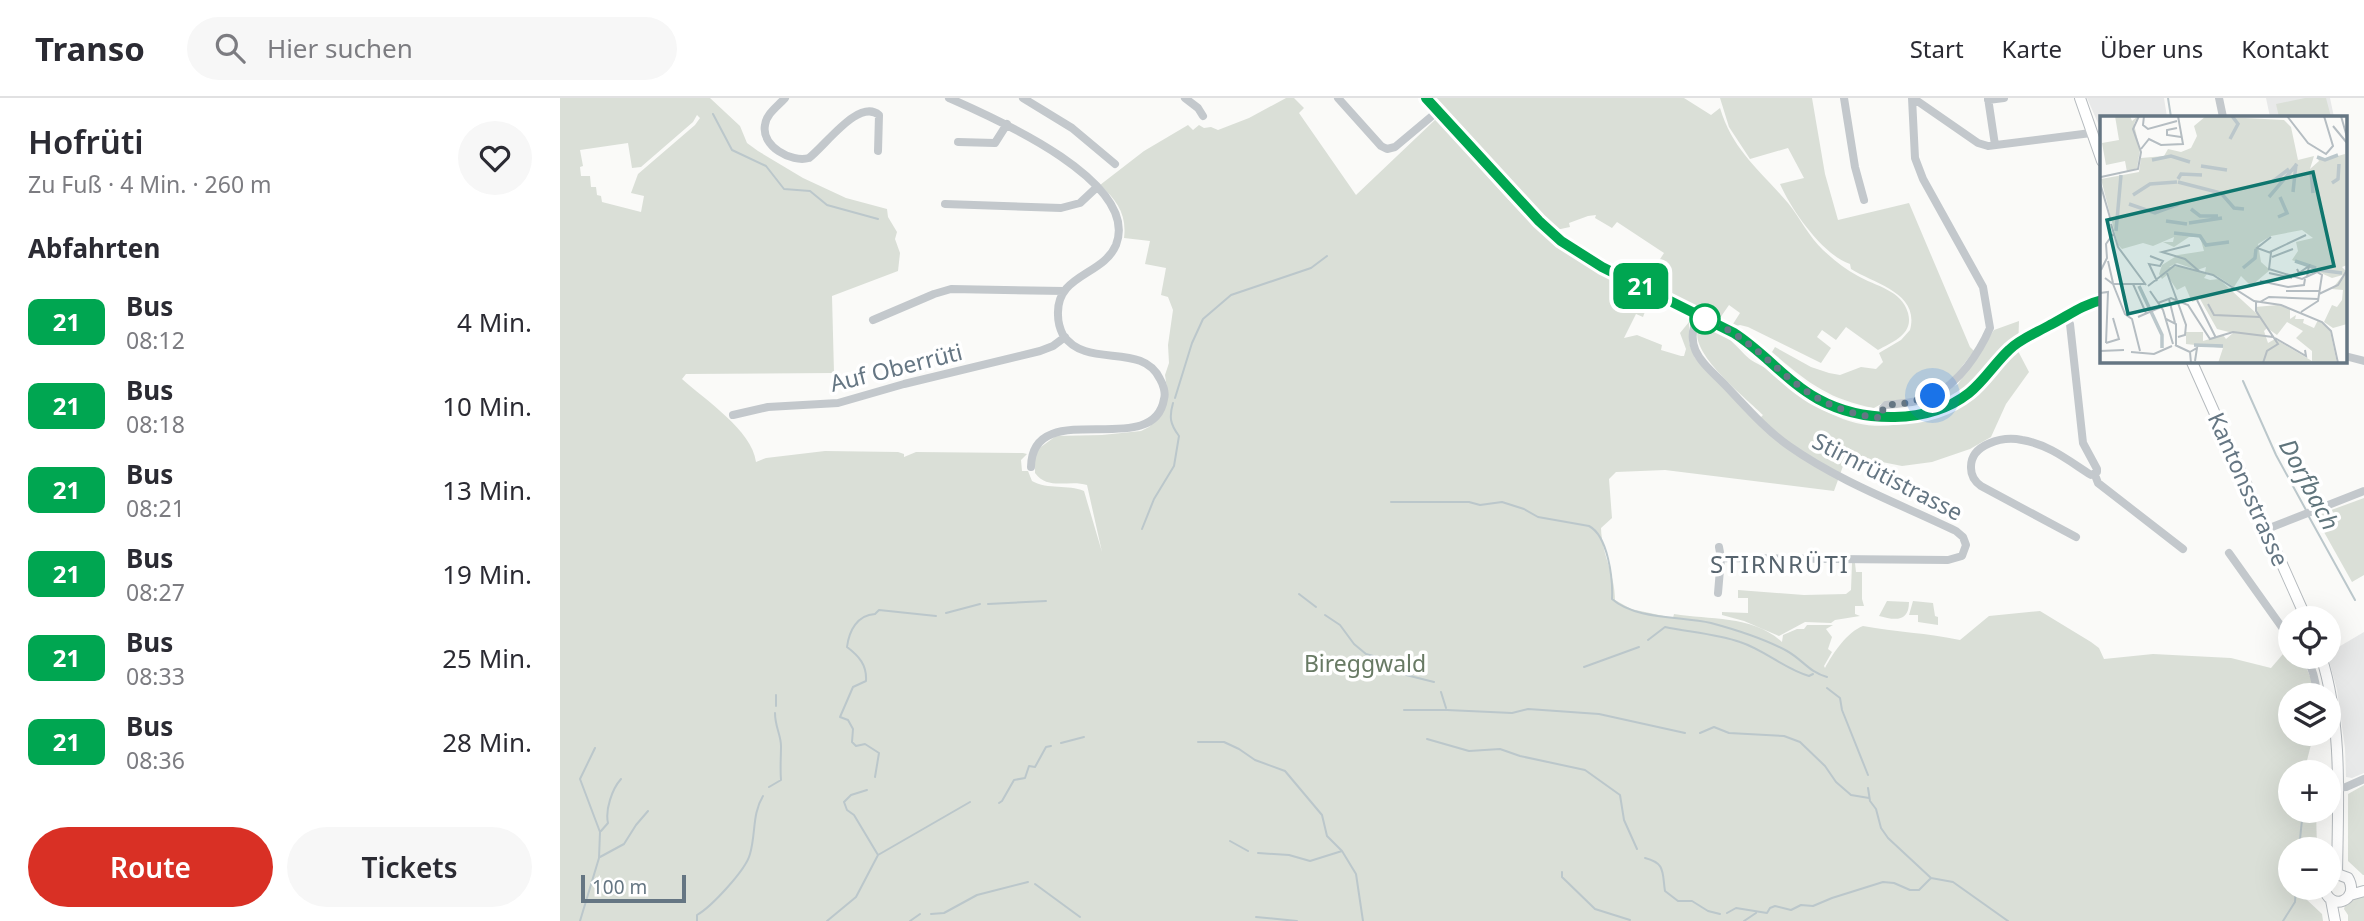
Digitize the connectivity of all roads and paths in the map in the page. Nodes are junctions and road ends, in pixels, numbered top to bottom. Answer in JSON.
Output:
{"nodes":[{"id":1,"x":785,"y":98,"type":"edge"},
{"id":2,"x":949,"y":98,"type":"edge"},
{"id":3,"x":1023,"y":98,"type":"edge"},
{"id":4,"x":1185,"y":98,"type":"edge"},
{"id":5,"x":1338,"y":98,"type":"edge"},
{"id":6,"x":1426,"y":98,"type":"edge"},
{"id":7,"x":1844,"y":98,"type":"edge"},
{"id":8,"x":1912,"y":98,"type":"edge"},
{"id":9,"x":2004,"y":98,"type":"edge"},
{"id":10,"x":2080,"y":98,"type":"edge"},
{"id":11,"x":2218,"y":98,"type":"edge"},
{"id":12,"x":1988,"y":99,"type":"edge"},
{"id":13,"x":1437,"y":110,"type":"junction"},
{"id":14,"x":1203,"y":116,"type":"dead end"},
{"id":15,"x":2223,"y":116,"type":"edge"},
{"id":16,"x":1007,"y":124,"type":"junction"},
{"id":17,"x":2091,"y":132,"type":"junction"},
{"id":18,"x":958,"y":142,"type":"dead end"},
{"id":19,"x":1995,"y":145,"type":"junction"},
{"id":20,"x":878,"y":151,"type":"dead end"},
{"id":21,"x":2100,"y":155,"type":"edge"},
{"id":22,"x":1115,"y":164,"type":"dead end"},
{"id":23,"x":1096,"y":188,"type":"junction"},
{"id":24,"x":1864,"y":200,"type":"dead end"},
{"id":25,"x":945,"y":204,"type":"dead end"},
{"id":26,"x":1063,"y":291,"type":"junction"},
{"id":27,"x":2100,"y":301,"type":"edge"},
{"id":28,"x":1698,"y":315,"type":"junction"},
{"id":29,"x":2065,"y":316,"type":"junction"},
{"id":30,"x":873,"y":320,"type":"dead end"},
{"id":31,"x":1065,"y":337,"type":"junction"},
{"id":32,"x":2346,"y":356,"type":"edge"},
{"id":33,"x":2364,"y":361,"type":"edge"},
{"id":34,"x":2193,"y":362,"type":"edge"},
{"id":35,"x":733,"y":415,"type":"dead end"},
{"id":36,"x":1882,"y":418,"type":"junction"},
{"id":37,"x":1031,"y":467,"type":"dead end"},
{"id":38,"x":2095,"y":475,"type":"junction"},
{"id":39,"x":2364,"y":491,"type":"edge"},
{"id":40,"x":2267,"y":529,"type":"junction"},
{"id":41,"x":2076,"y":537,"type":"dead end"},
{"id":42,"x":1719,"y":547,"type":"dead end"},
{"id":43,"x":2183,"y":549,"type":"dead end"},
{"id":44,"x":2229,"y":553,"type":"dead end"},
{"id":45,"x":1721,"y":558,"type":"junction"},
{"id":46,"x":1718,"y":593,"type":"dead end"},
{"id":47,"x":2301,"y":606,"type":"edge"},
{"id":48,"x":2278,"y":622,"type":"edge"},
{"id":49,"x":2341,"y":779,"type":"edge"},
{"id":50,"x":2364,"y":779,"type":"edge"},
{"id":51,"x":2341,"y":876,"type":"edge"},
{"id":52,"x":2350,"y":881,"type":"junction"},
{"id":53,"x":2364,"y":885,"type":"edge"},
{"id":54,"x":2364,"y":891,"type":"edge"},
{"id":55,"x":2347,"y":898,"type":"junction"},
{"id":56,"x":2331,"y":900,"type":"joint"},
{"id":57,"x":2335,"y":921,"type":"edge"},
{"id":58,"x":2341,"y":921,"type":"edge"}],
"edges":[{"from":1,"to":20,"type":"street"},
{"from":2,"to":16,"type":"street"},
{"from":3,"to":22,"type":"street"},
{"from":4,"to":14,"type":"street"},
{"from":5,"to":13,"type":"street"},
{"from":6,"to":13,"type":"street"},
{"from":7,"to":24,"type":"street"},
{"from":8,"to":19,"type":"street"},
{"from":8,"to":36,"type":"street"},
{"from":9,"to":12,"type":"street"},
{"from":10,"to":17,"type":"main road"},
{"from":11,"to":15,"type":"street"},
{"from":12,"to":19,"type":"street"},
{"from":13,"to":28,"type":"street"},
{"from":16,"to":18,"type":"street"},
{"from":16,"to":23,"type":"street"},
{"from":17,"to":19,"type":"street"},
{"from":17,"to":21,"type":"main road"},
{"from":23,"to":25,"type":"street"},
{"from":23,"to":26,"type":"street"},
{"from":26,"to":30,"type":"street"},
{"from":26,"to":31,"type":"street"},
{"from":27,"to":29,"type":"street"},
{"from":28,"to":36,"type":"street"},
{"from":28,"to":45,"type":"street","name":"Stirnrütistrasse"},
{"from":29,"to":36,"type":"street"},
{"from":29,"to":38,"type":"street"},
{"from":31,"to":35,"type":"street","name":"Auf Oberrüti"},
{"from":31,"to":37,"type":"street"},
{"from":32,"to":33,"type":"street"},
{"from":34,"to":40,"type":"main road","name":"Kantonsstrasse"},
{"from":38,"to":41,"type":"street"},
{"from":38,"to":43,"type":"street"},
{"from":39,"to":40,"type":"street"},
{"from":40,"to":47,"type":"main road","name":"Kantonsstrasse"},
{"from":42,"to":45,"type":"street"},
{"from":44,"to":48,"type":"street"},
{"from":45,"to":46,"type":"street"},
{"from":49,"to":50,"type":"street"},
{"from":51,"to":52,"type":"main road"},
{"from":52,"to":53,"type":"main road"},
{"from":52,"to":55,"type":"main road"},
{"from":54,"to":55,"type":"main road"},
{"from":55,"to":56,"type":"main road"},
{"from":55,"to":58,"type":"main road"},
{"from":56,"to":57,"type":"main road"}]}
